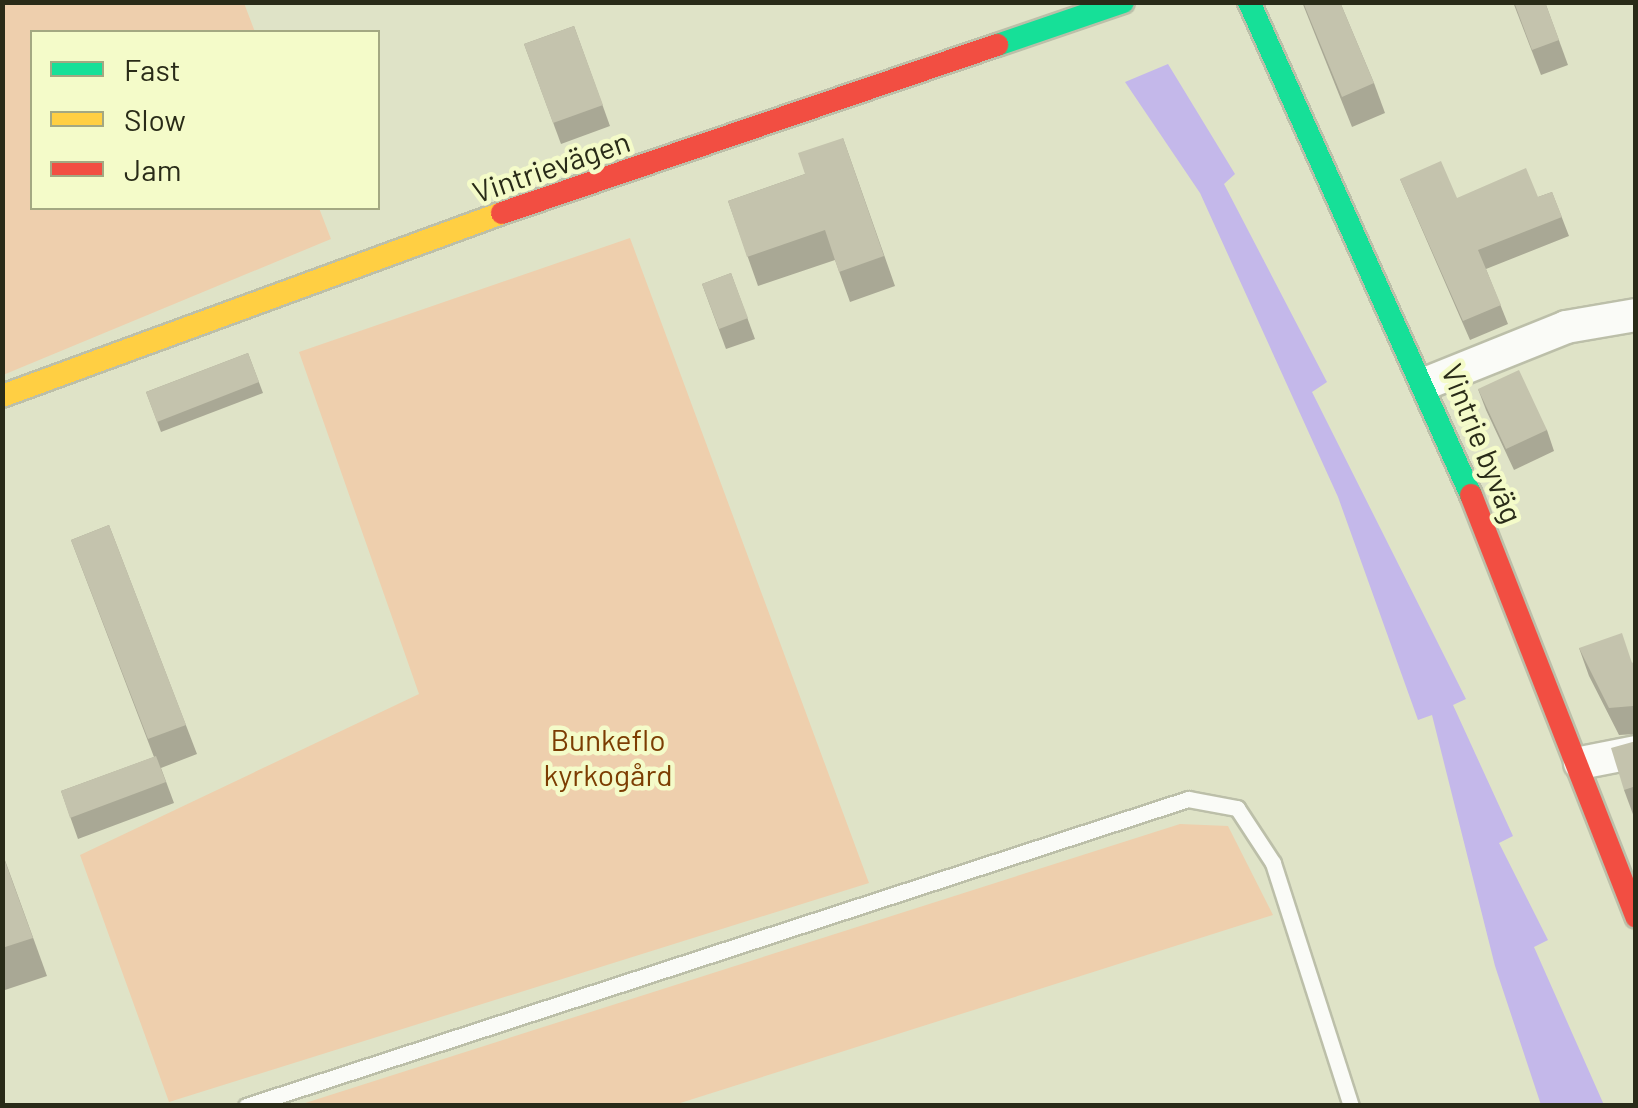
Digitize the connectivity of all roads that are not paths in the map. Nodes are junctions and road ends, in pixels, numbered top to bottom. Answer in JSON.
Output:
{"nodes":[{"id":1,"x":1123,"y":2,"type":"edge"},
{"id":2,"x":1249,"y":2,"type":"edge"},
{"id":3,"x":1636,"y":315,"type":"edge"},
{"id":4,"x":1427,"y":383,"type":"junction"},
{"id":5,"x":2,"y":396,"type":"edge"},
{"id":6,"x":1636,"y":752,"type":"edge"},
{"id":7,"x":1580,"y":763,"type":"junction"},
{"id":8,"x":1636,"y":917,"type":"edge"},
{"id":9,"x":246,"y":1106,"type":"edge"},
{"id":10,"x":1351,"y":1106,"type":"edge"}],
"edges":[{"from":1,"to":5,"type":"street","name":"Vintrievägen"},
{"from":2,"to":4,"type":"street","name":"Vintrie byväg"},
{"from":3,"to":4,"type":"street"},
{"from":4,"to":7,"type":"street","name":"Vintrie byväg"},
{"from":6,"to":7,"type":"street"},
{"from":7,"to":8,"type":"street","name":"Vintrie byväg"},
{"from":9,"to":10,"type":"lane"}]}
